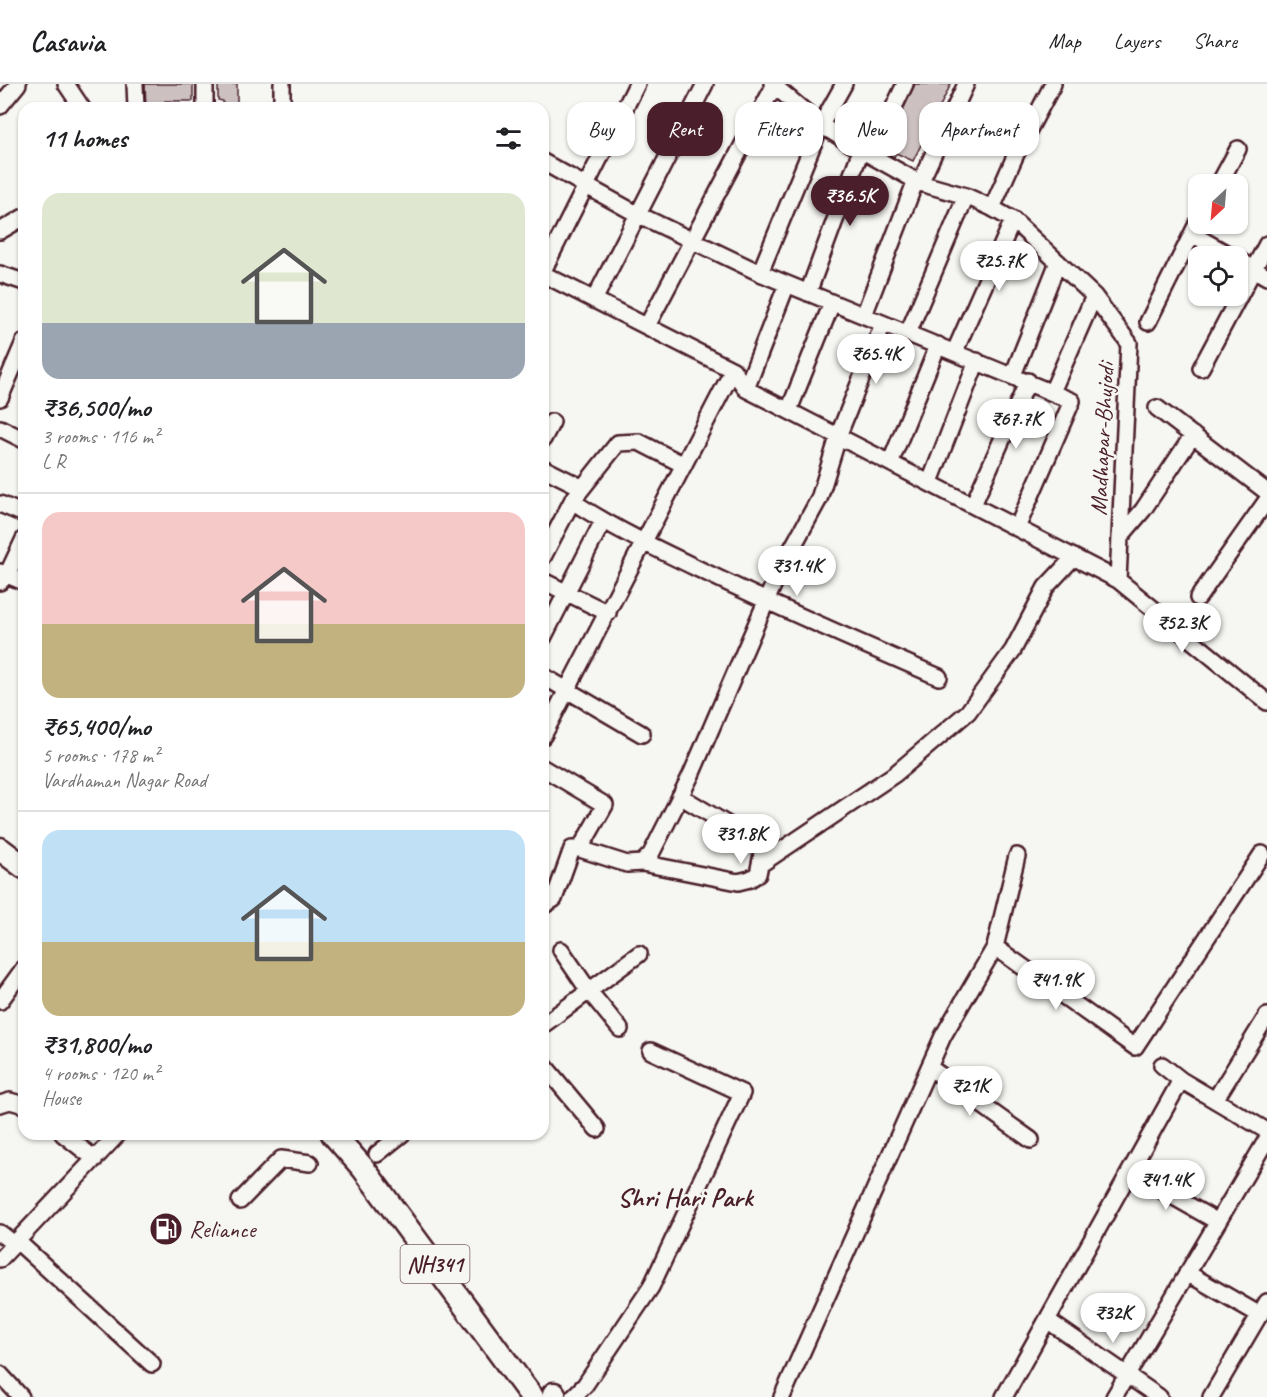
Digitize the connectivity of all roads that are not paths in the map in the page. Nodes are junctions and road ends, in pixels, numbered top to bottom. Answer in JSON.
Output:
{"nodes":[{"id":1,"x":18,"y":84,"type":"edge"},
{"id":2,"x":66,"y":84,"type":"edge"},
{"id":3,"x":135,"y":84,"type":"edge"},
{"id":4,"x":205,"y":84,"type":"edge"},
{"id":5,"x":282,"y":84,"type":"edge"},
{"id":6,"x":637,"y":84,"type":"edge"},
{"id":7,"x":705,"y":84,"type":"edge"},
{"id":8,"x":774,"y":84,"type":"edge"},
{"id":9,"x":844,"y":84,"type":"edge"},
{"id":10,"x":905,"y":84,"type":"edge"},
{"id":11,"x":966,"y":84,"type":"edge"},
{"id":12,"x":1053,"y":84,"type":"edge"},
{"id":13,"x":78,"y":102,"type":"edge"},
{"id":14,"x":136,"y":102,"type":"edge"},
{"id":15,"x":205,"y":102,"type":"edge"},
{"id":16,"x":282,"y":102,"type":"edge"},
{"id":17,"x":795,"y":102,"type":"edge"},
{"id":18,"x":895,"y":102,"type":"edge"},
{"id":19,"x":0,"y":106,"type":"edge"},
{"id":20,"x":823,"y":121,"type":"edge"},
{"id":21,"x":1238,"y":148,"type":"dead end"},
{"id":22,"x":808,"y":156,"type":"edge"},
{"id":23,"x":865,"y":156,"type":"edge"},
{"id":24,"x":871,"y":156,"type":"edge"},
{"id":25,"x":549,"y":165,"type":"edge"},
{"id":26,"x":1224,"y":174,"type":"edge"},
{"id":27,"x":918,"y":182,"type":"junction"},
{"id":28,"x":585,"y":185,"type":"junction"},
{"id":29,"x":966,"y":196,"type":"junction"},
{"id":30,"x":992,"y":208,"type":"junction"},
{"id":31,"x":637,"y":214,"type":"junction"},
{"id":32,"x":18,"y":220,"type":"edge"},
{"id":33,"x":1013,"y":220,"type":"junction"},
{"id":34,"x":0,"y":231,"type":"edge"},
{"id":35,"x":1192,"y":234,"type":"edge"},
{"id":36,"x":1203,"y":234,"type":"edge"},
{"id":37,"x":692,"y":242,"type":"junction"},
{"id":38,"x":1267,"y":244,"type":"edge"},
{"id":39,"x":1218,"y":246,"type":"edge"},
{"id":40,"x":549,"y":260,"type":"edge"},
{"id":41,"x":1058,"y":262,"type":"junction"},
{"id":42,"x":760,"y":273,"type":"junction"},
{"id":43,"x":1260,"y":273,"type":"edge"},
{"id":44,"x":0,"y":274,"type":"edge"},
{"id":45,"x":549,"y":276,"type":"edge"},
{"id":46,"x":18,"y":280,"type":"edge"},
{"id":47,"x":787,"y":284,"type":"junction"},
{"id":48,"x":808,"y":293,"type":"junction"},
{"id":49,"x":1094,"y":296,"type":"junction"},
{"id":50,"x":594,"y":300,"type":"junction"},
{"id":51,"x":832,"y":303,"type":"junction"},
{"id":52,"x":864,"y":315,"type":"junction"},
{"id":53,"x":1148,"y":322,"type":"dead end"},
{"id":54,"x":883,"y":324,"type":"junction"},
{"id":55,"x":647,"y":326,"type":"junction"},
{"id":56,"x":908,"y":333,"type":"junction"},
{"id":57,"x":938,"y":345,"type":"junction"},
{"id":58,"x":955,"y":351,"type":"junction"},
{"id":59,"x":977,"y":361,"type":"junction"},
{"id":60,"x":18,"y":367,"type":"edge"},
{"id":61,"x":1201,"y":368,"type":"dead end"},
{"id":62,"x":733,"y":370,"type":"junction"},
{"id":63,"x":1013,"y":375,"type":"junction"},
{"id":64,"x":1028,"y":381,"type":"junction"},
{"id":65,"x":747,"y":388,"type":"junction"},
{"id":66,"x":1052,"y":392,"type":"junction"},
{"id":67,"x":0,"y":398,"type":"edge"},
{"id":68,"x":1157,"y":408,"type":"dead end"},
{"id":69,"x":789,"y":410,"type":"junction"},
{"id":70,"x":552,"y":422,"type":"dead end"},
{"id":71,"x":0,"y":428,"type":"edge"},
{"id":72,"x":549,"y":428,"type":"edge"},
{"id":73,"x":839,"y":434,"type":"junction"},
{"id":74,"x":1193,"y":435,"type":"junction"},
{"id":75,"x":18,"y":437,"type":"edge"},
{"id":76,"x":891,"y":461,"type":"junction"},
{"id":77,"x":684,"y":465,"type":"junction"},
{"id":78,"x":549,"y":471,"type":"edge"},
{"id":79,"x":930,"y":482,"type":"junction"},
{"id":80,"x":581,"y":487,"type":"junction"},
{"id":81,"x":1267,"y":492,"type":"edge"},
{"id":82,"x":1267,"y":500,"type":"edge"},
{"id":83,"x":572,"y":501,"type":"junction"},
{"id":84,"x":0,"y":504,"type":"edge"},
{"id":85,"x":973,"y":506,"type":"junction"},
{"id":86,"x":18,"y":512,"type":"edge"},
{"id":87,"x":603,"y":522,"type":"junction"},
{"id":88,"x":1017,"y":528,"type":"junction"},
{"id":89,"x":1121,"y":536,"type":"junction"},
{"id":90,"x":644,"y":543,"type":"junction"},
{"id":91,"x":549,"y":545,"type":"edge"},
{"id":92,"x":18,"y":549,"type":"edge"},
{"id":93,"x":1074,"y":557,"type":"junction"},
{"id":94,"x":2,"y":576,"type":"edge"},
{"id":95,"x":18,"y":580,"type":"edge"},
{"id":96,"x":1118,"y":580,"type":"junction"},
{"id":97,"x":549,"y":584,"type":"edge"},
{"id":98,"x":566,"y":593,"type":"junction"},
{"id":99,"x":1198,"y":598,"type":"dead end"},
{"id":100,"x":766,"y":602,"type":"junction"},
{"id":101,"x":608,"y":613,"type":"junction"},
{"id":102,"x":549,"y":626,"type":"edge"},
{"id":103,"x":939,"y":677,"type":"dead end"},
{"id":104,"x":549,"y":679,"type":"edge"},
{"id":105,"x":568,"y":688,"type":"junction"},
{"id":106,"x":1267,"y":702,"type":"edge"},
{"id":107,"x":549,"y":724,"type":"edge"},
{"id":108,"x":642,"y":734,"type":"dead end"},
{"id":109,"x":549,"y":772,"type":"edge"},
{"id":110,"x":680,"y":796,"type":"junction"},
{"id":111,"x":0,"y":849,"type":"edge"},
{"id":112,"x":580,"y":849,"type":"junction"},
{"id":113,"x":1262,"y":854,"type":"dead end"},
{"id":114,"x":1017,"y":856,"type":"dead end"},
{"id":115,"x":18,"y":862,"type":"edge"},
{"id":116,"x":642,"y":863,"type":"junction"},
{"id":117,"x":761,"y":864,"type":"junction"},
{"id":118,"x":549,"y":902,"type":"edge"},
{"id":119,"x":995,"y":947,"type":"junction"},
{"id":120,"x":561,"y":950,"type":"dead end"},
{"id":121,"x":639,"y":954,"type":"dead end"},
{"id":122,"x":18,"y":976,"type":"edge"},
{"id":123,"x":589,"y":991,"type":"junction"},
{"id":124,"x":0,"y":1001,"type":"edge"},
{"id":125,"x":1267,"y":1016,"type":"edge"},
{"id":126,"x":549,"y":1021,"type":"edge"},
{"id":127,"x":620,"y":1029,"type":"dead end"},
{"id":128,"x":651,"y":1051,"type":"dead end"},
{"id":129,"x":1162,"y":1065,"type":"dead end"},
{"id":130,"x":929,"y":1066,"type":"junction"},
{"id":131,"x":549,"y":1071,"type":"edge"},
{"id":132,"x":1181,"y":1080,"type":"junction"},
{"id":133,"x":1215,"y":1100,"type":"junction"},
{"id":134,"x":18,"y":1103,"type":"edge"},
{"id":135,"x":0,"y":1104,"type":"edge"},
{"id":136,"x":597,"y":1129,"type":"dead end"},
{"id":137,"x":1267,"y":1131,"type":"edge"},
{"id":138,"x":1267,"y":1139,"type":"edge"},
{"id":139,"x":71,"y":1140,"type":"edge"},
{"id":140,"x":112,"y":1140,"type":"edge"},
{"id":141,"x":341,"y":1140,"type":"edge"},
{"id":142,"x":362,"y":1140,"type":"edge"},
{"id":143,"x":395,"y":1140,"type":"edge"},
{"id":144,"x":1031,"y":1140,"type":"dead end"},
{"id":145,"x":95,"y":1158,"type":"junction"},
{"id":146,"x":370,"y":1161,"type":"junction"},
{"id":147,"x":310,"y":1163,"type":"dead end"},
{"id":148,"x":1130,"y":1172,"type":"junction"},
{"id":149,"x":240,"y":1202,"type":"dead end"},
{"id":150,"x":1218,"y":1222,"type":"junction"},
{"id":151,"x":0,"y":1233,"type":"edge"},
{"id":152,"x":15,"y":1243,"type":"junction"},
{"id":153,"x":0,"y":1259,"type":"edge"},
{"id":154,"x":1187,"y":1273,"type":"junction"},
{"id":155,"x":1263,"y":1309,"type":"edge"},
{"id":156,"x":1047,"y":1320,"type":"junction"},
{"id":157,"x":152,"y":1364,"type":"dead end"},
{"id":158,"x":1128,"y":1373,"type":"junction"},
{"id":159,"x":0,"y":1374,"type":"edge"},
{"id":160,"x":553,"y":1396,"type":"edge"},
{"id":161,"x":21,"y":1397,"type":"edge"},
{"id":162,"x":782,"y":1397,"type":"edge"},
{"id":163,"x":1004,"y":1397,"type":"edge"},
{"id":164,"x":1114,"y":1397,"type":"edge"},
{"id":165,"x":1160,"y":1397,"type":"edge"},
{"id":166,"x":1211,"y":1397,"type":"edge"}],
"edges":[{"from":1,"to":19,"type":"street"},
{"from":2,"to":13,"type":"street"},
{"from":3,"to":14,"type":"street"},
{"from":4,"to":15,"type":"street"},
{"from":5,"to":16,"type":"street"},
{"from":6,"to":28,"type":"street"},
{"from":7,"to":31,"type":"street"},
{"from":8,"to":17,"type":"street","name":"Madhapar-Bhujodi"},
{"from":8,"to":37,"type":"street"},
{"from":9,"to":20,"type":"street"},
{"from":10,"to":18,"type":"street"},
{"from":11,"to":27,"type":"street"},
{"from":12,"to":30,"type":"street"},
{"from":21,"to":26,"type":"street"},
{"from":22,"to":42,"type":"street"},
{"from":23,"to":48,"type":"street"},
{"from":24,"to":27,"type":"street","name":"Madhapar-Bhujodi"},
{"from":25,"to":28,"type":"street"},
{"from":27,"to":29,"type":"street","name":"Madhapar-Bhujodi"},
{"from":27,"to":52,"type":"street"},
{"from":28,"to":31,"type":"street"},
{"from":28,"to":40,"type":"street"},
{"from":29,"to":30,"type":"street","name":"Madhapar-Bhujodi"},
{"from":29,"to":56,"type":"street"},
{"from":30,"to":33,"type":"street","name":"Madhapar-Bhujodi"},
{"from":31,"to":37,"type":"street"},
{"from":31,"to":50,"type":"street"},
{"from":32,"to":34,"type":"street"},
{"from":33,"to":41,"type":"street","name":"Madhapar-Bhujodi"},
{"from":33,"to":58,"type":"street"},
{"from":35,"to":53,"type":"street"},
{"from":36,"to":39,"type":"street"},
{"from":37,"to":42,"type":"street"},
{"from":37,"to":55,"type":"street"},
{"from":38,"to":43,"type":"street"},
{"from":41,"to":49,"type":"street","name":"Madhapar-Bhujodi"},
{"from":41,"to":63,"type":"street"},
{"from":42,"to":47,"type":"street"},
{"from":43,"to":61,"type":"street"},
{"from":44,"to":46,"type":"street"},
{"from":45,"to":50,"type":"street"},
{"from":47,"to":48,"type":"street"},
{"from":47,"to":65,"type":"street"},
{"from":48,"to":51,"type":"street"},
{"from":49,"to":66,"type":"street"},
{"from":49,"to":89,"type":"street","name":"Madhapar-Bhujodi"},
{"from":50,"to":55,"type":"street"},
{"from":51,"to":52,"type":"street"},
{"from":51,"to":69,"type":"street"},
{"from":52,"to":54,"type":"street"},
{"from":54,"to":56,"type":"street"},
{"from":54,"to":73,"type":"street"},
{"from":55,"to":62,"type":"street"},
{"from":56,"to":57,"type":"street"},
{"from":57,"to":58,"type":"street"},
{"from":57,"to":76,"type":"street"},
{"from":58,"to":59,"type":"street"},
{"from":59,"to":63,"type":"street"},
{"from":59,"to":79,"type":"street"},
{"from":60,"to":67,"type":"street"},
{"from":62,"to":65,"type":"street"},
{"from":62,"to":77,"type":"street"},
{"from":63,"to":64,"type":"street"},
{"from":64,"to":66,"type":"street"},
{"from":64,"to":85,"type":"street"},
{"from":65,"to":69,"type":"street"},
{"from":66,"to":88,"type":"street"},
{"from":68,"to":74,"type":"street"},
{"from":69,"to":73,"type":"street"},
{"from":70,"to":72,"type":"street"},
{"from":71,"to":75,"type":"street"},
{"from":73,"to":76,"type":"street"},
{"from":73,"to":100,"type":"street"},
{"from":74,"to":81,"type":"street"},
{"from":74,"to":89,"type":"street"},
{"from":76,"to":79,"type":"street"},
{"from":77,"to":80,"type":"street"},
{"from":77,"to":90,"type":"street"},
{"from":78,"to":80,"type":"street"},
{"from":79,"to":85,"type":"street"},
{"from":80,"to":83,"type":"street"},
{"from":82,"to":99,"type":"street"},
{"from":83,"to":87,"type":"street"},
{"from":83,"to":91,"type":"street"},
{"from":84,"to":86,"type":"street"},
{"from":85,"to":88,"type":"street"},
{"from":87,"to":90,"type":"street"},
{"from":87,"to":98,"type":"street"},
{"from":88,"to":93,"type":"street"},
{"from":89,"to":96,"type":"street","name":"Madhapar-Bhujodi"},
{"from":90,"to":100,"type":"street"},
{"from":90,"to":101,"type":"street"},
{"from":92,"to":94,"type":"street"},
{"from":93,"to":96,"type":"street"},
{"from":93,"to":117,"type":"street"},
{"from":94,"to":95,"type":"street"},
{"from":96,"to":106,"type":"street"},
{"from":97,"to":98,"type":"street"},
{"from":98,"to":101,"type":"street"},
{"from":98,"to":102,"type":"street"},
{"from":100,"to":103,"type":"street"},
{"from":100,"to":110,"type":"street"},
{"from":101,"to":105,"type":"street"},
{"from":104,"to":105,"type":"street"},
{"from":105,"to":107,"type":"street"},
{"from":105,"to":108,"type":"street"},
{"from":109,"to":112,"type":"street"},
{"from":110,"to":116,"type":"street"},
{"from":110,"to":117,"type":"street"},
{"from":111,"to":115,"type":"highway"},
{"from":112,"to":116,"type":"street"},
{"from":112,"to":118,"type":"street"},
{"from":113,"to":119,"type":"street"},
{"from":114,"to":119,"type":"street"},
{"from":116,"to":117,"type":"street"},
{"from":119,"to":130,"type":"street"},
{"from":120,"to":123,"type":"street"},
{"from":121,"to":123,"type":"street"},
{"from":122,"to":124,"type":"street"},
{"from":123,"to":126,"type":"street"},
{"from":123,"to":127,"type":"street"},
{"from":125,"to":133,"type":"street"},
{"from":128,"to":160,"type":"street"},
{"from":129,"to":132,"type":"street"},
{"from":130,"to":144,"type":"street"},
{"from":130,"to":162,"type":"street"},
{"from":131,"to":136,"type":"street"},
{"from":132,"to":133,"type":"street"},
{"from":132,"to":148,"type":"street"},
{"from":133,"to":137,"type":"street"},
{"from":134,"to":135,"type":"street"},
{"from":138,"to":150,"type":"street"},
{"from":139,"to":145,"type":"street"},
{"from":140,"to":145,"type":"street"},
{"from":141,"to":146,"type":"highway","number":"NH341"},
{"from":142,"to":146,"type":"highway"},
{"from":143,"to":146,"type":"street"},
{"from":145,"to":152,"type":"street"},
{"from":146,"to":160,"type":"highway","number":"NH341"},
{"from":147,"to":149,"type":"street"},
{"from":148,"to":150,"type":"street"},
{"from":148,"to":156,"type":"street"},
{"from":150,"to":154,"type":"street"},
{"from":151,"to":152,"type":"street"},
{"from":152,"to":153,"type":"street"},
{"from":152,"to":157,"type":"street"},
{"from":154,"to":155,"type":"street"},
{"from":154,"to":158,"type":"street"},
{"from":155,"to":166,"type":"street"},
{"from":156,"to":158,"type":"street"},
{"from":156,"to":163,"type":"street"},
{"from":158,"to":164,"type":"street"},
{"from":158,"to":165,"type":"street"},
{"from":159,"to":161,"type":"street"}]}
